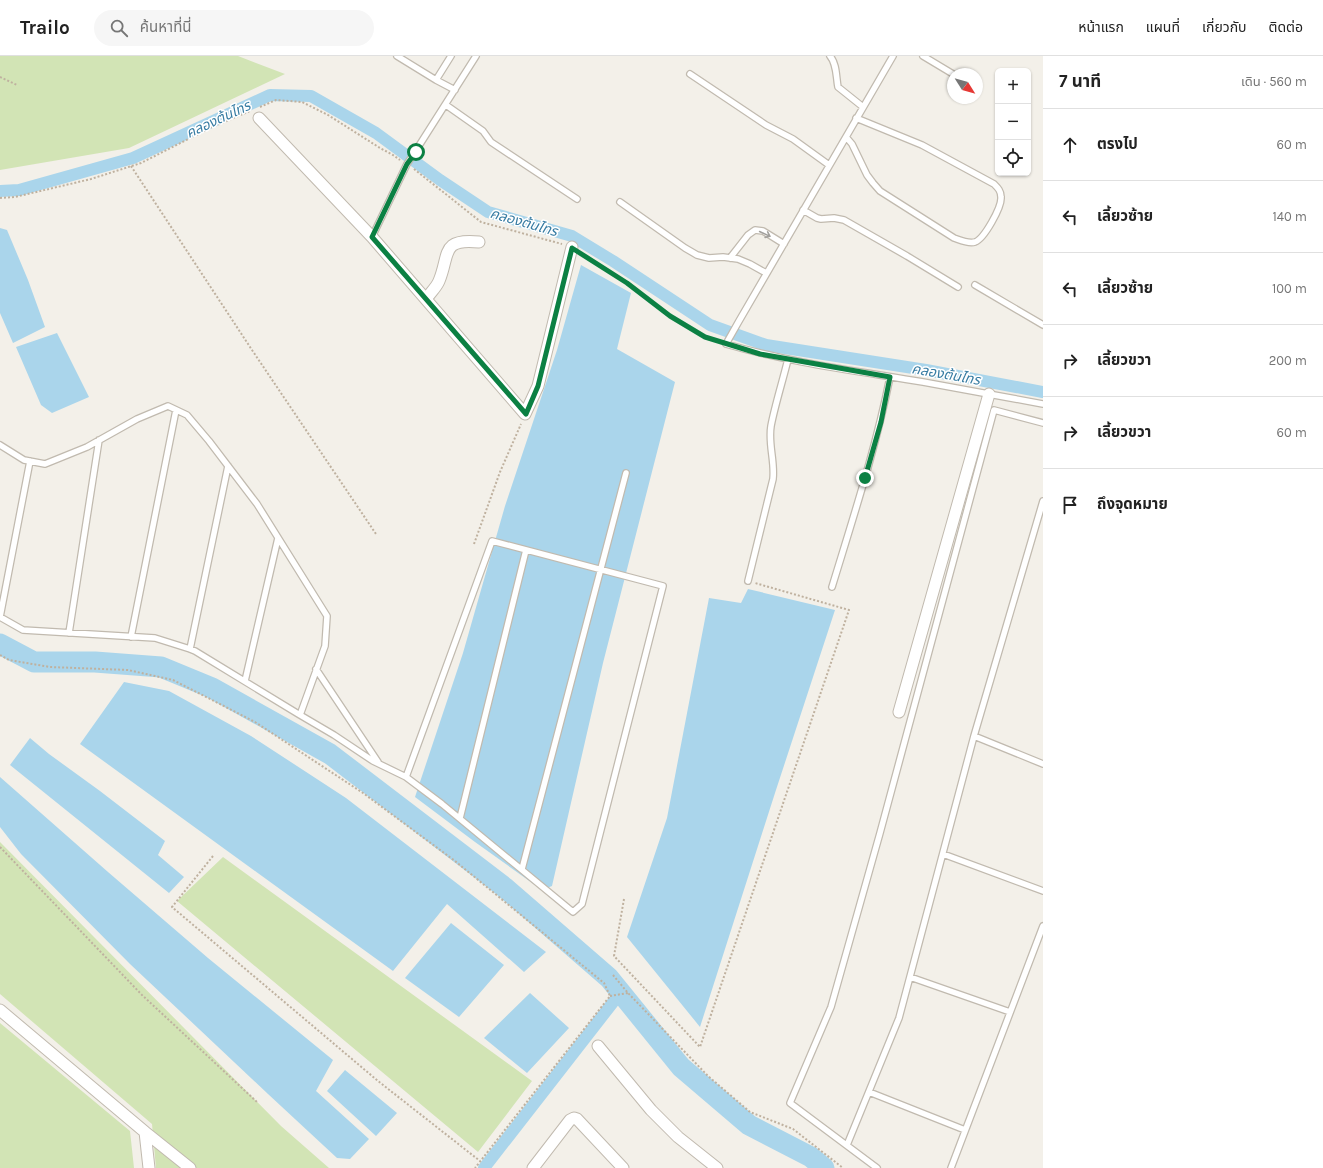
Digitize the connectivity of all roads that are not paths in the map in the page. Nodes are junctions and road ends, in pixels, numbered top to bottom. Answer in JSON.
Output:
{"nodes":[{"id":1,"x":396,"y":56,"type":"edge"},
{"id":2,"x":452,"y":56,"type":"edge"},
{"id":3,"x":476,"y":56,"type":"edge"},
{"id":4,"x":830,"y":56,"type":"edge"},
{"id":5,"x":893,"y":56,"type":"edge"},
{"id":6,"x":922,"y":56,"type":"edge"},
{"id":7,"x":947,"y":71,"type":"edge"},
{"id":8,"x":690,"y":74,"type":"dead end"},
{"id":9,"x":436,"y":80,"type":"junction"},
{"id":10,"x":455,"y":90,"type":"junction"},
{"id":11,"x":446,"y":105,"type":"junction"},
{"id":12,"x":863,"y":107,"type":"junction"},
{"id":13,"x":259,"y":118,"type":"dead end"},
{"id":14,"x":856,"y":118,"type":"junction"},
{"id":15,"x":846,"y":137,"type":"junction"},
{"id":16,"x":829,"y":165,"type":"junction"},
{"id":17,"x":578,"y":199,"type":"dead end"},
{"id":18,"x":620,"y":202,"type":"dead end"},
{"id":19,"x":804,"y":210,"type":"junction"},
{"id":20,"x":372,"y":237,"type":"junction"},
{"id":21,"x":479,"y":242,"type":"dead end"},
{"id":22,"x":784,"y":244,"type":"junction"},
{"id":23,"x":572,"y":248,"type":"road end"},
{"id":24,"x":730,"y":258,"type":"junction"},
{"id":25,"x":766,"y":274,"type":"junction"},
{"id":26,"x":975,"y":285,"type":"dead end"},
{"id":27,"x":958,"y":287,"type":"dead end"},
{"id":28,"x":426,"y":299,"type":"junction"},
{"id":29,"x":1043,"y":325,"type":"edge"},
{"id":30,"x":788,"y":359,"type":"junction"},
{"id":31,"x":890,"y":377,"type":"junction"},
{"id":32,"x":989,"y":394,"type":"junction"},
{"id":33,"x":1043,"y":404,"type":"edge"},
{"id":34,"x":176,"y":410,"type":"junction"},
{"id":35,"x":1043,"y":423,"type":"edge"},
{"id":36,"x":99,"y":440,"type":"junction"},
{"id":37,"x":0,"y":445,"type":"edge"},
{"id":38,"x":30,"y":461,"type":"junction"},
{"id":39,"x":228,"y":466,"type":"junction"},
{"id":40,"x":626,"y":473,"type":"dead end"},
{"id":41,"x":1043,"y":501,"type":"edge"},
{"id":42,"x":278,"y":538,"type":"junction"},
{"id":43,"x":526,"y":550,"type":"junction"},
{"id":44,"x":600,"y":569,"type":"junction"},
{"id":45,"x":748,"y":581,"type":"road end"},
{"id":46,"x":832,"y":587,"type":"dead end"},
{"id":47,"x":0,"y":617,"type":"edge"},
{"id":48,"x":69,"y":633,"type":"junction"},
{"id":49,"x":131,"y":637,"type":"junction"},
{"id":50,"x":190,"y":649,"type":"junction"},
{"id":51,"x":316,"y":669,"type":"junction"},
{"id":52,"x":244,"y":681,"type":"junction"},
{"id":53,"x":899,"y":712,"type":"dead end"},
{"id":54,"x":300,"y":715,"type":"junction"},
{"id":55,"x":974,"y":736,"type":"junction"},
{"id":56,"x":379,"y":764,"type":"junction"},
{"id":57,"x":1043,"y":764,"type":"edge"},
{"id":58,"x":406,"y":777,"type":"junction"},
{"id":59,"x":460,"y":818,"type":"junction"},
{"id":60,"x":942,"y":854,"type":"junction"},
{"id":61,"x":522,"y":869,"type":"junction"},
{"id":62,"x":1043,"y":891,"type":"edge"},
{"id":63,"x":1043,"y":926,"type":"edge"},
{"id":64,"x":910,"y":977,"type":"junction"},
{"id":65,"x":0,"y":1010,"type":"edge"},
{"id":66,"x":1010,"y":1012,"type":"junction"},
{"id":67,"x":598,"y":1046,"type":"dead end"},
{"id":68,"x":869,"y":1092,"type":"junction"},
{"id":69,"x":965,"y":1130,"type":"junction"},
{"id":70,"x":145,"y":1132,"type":"junction"},
{"id":71,"x":847,"y":1145,"type":"junction"},
{"id":72,"x":149,"y":1168,"type":"edge"},
{"id":73,"x":190,"y":1168,"type":"edge"},
{"id":74,"x":533,"y":1168,"type":"edge"},
{"id":75,"x":623,"y":1168,"type":"edge"},
{"id":76,"x":718,"y":1168,"type":"edge"},
{"id":77,"x":877,"y":1168,"type":"edge"},
{"id":78,"x":951,"y":1168,"type":"edge"}],
"edges":[{"from":1,"to":9,"type":"lane"},
{"from":2,"to":9,"type":"lane"},
{"from":3,"to":10,"type":"lane"},
{"from":4,"to":12,"type":"lane"},
{"from":5,"to":12,"type":"lane"},
{"from":6,"to":7,"type":"lane"},
{"from":8,"to":16,"type":"lane"},
{"from":9,"to":10,"type":"lane"},
{"from":10,"to":11,"type":"lane"},
{"from":11,"to":17,"type":"lane"},
{"from":11,"to":20,"type":"lane"},
{"from":12,"to":14,"type":"lane"},
{"from":13,"to":20,"type":"street"},
{"from":14,"to":15,"type":"lane"},
{"from":14,"to":15,"type":"lane"},
{"from":15,"to":16,"type":"lane"},
{"from":16,"to":19,"type":"lane"},
{"from":18,"to":24,"type":"lane"},
{"from":19,"to":22,"type":"lane"},
{"from":19,"to":27,"type":"lane"},
{"from":20,"to":28,"type":"street"},
{"from":21,"to":28,"type":"street"},
{"from":24,"to":22,"type":"lane","one_way":true},
{"from":22,"to":25,"type":"lane"},
{"from":23,"to":28,"type":"street"},
{"from":24,"to":25,"type":"lane"},
{"from":25,"to":30,"type":"lane"},
{"from":26,"to":29,"type":"lane"},
{"from":30,"to":31,"type":"lane"},
{"from":30,"to":45,"type":"lane"},
{"from":31,"to":32,"type":"lane"},
{"from":31,"to":46,"type":"lane"},
{"from":32,"to":33,"type":"lane"},
{"from":32,"to":53,"type":"street"},
{"from":34,"to":36,"type":"lane"},
{"from":34,"to":39,"type":"lane"},
{"from":34,"to":49,"type":"lane"},
{"from":35,"to":71,"type":"lane"},
{"from":36,"to":38,"type":"lane"},
{"from":36,"to":48,"type":"lane"},
{"from":37,"to":38,"type":"lane"},
{"from":38,"to":47,"type":"lane"},
{"from":39,"to":42,"type":"lane"},
{"from":39,"to":50,"type":"lane"},
{"from":40,"to":44,"type":"lane"},
{"from":41,"to":55,"type":"lane"},
{"from":42,"to":51,"type":"lane"},
{"from":42,"to":52,"type":"lane"},
{"from":43,"to":44,"type":"lane"},
{"from":43,"to":58,"type":"lane"},
{"from":43,"to":59,"type":"lane"},
{"from":44,"to":61,"type":"lane"},
{"from":44,"to":61,"type":"lane"},
{"from":47,"to":48,"type":"lane"},
{"from":48,"to":49,"type":"lane"},
{"from":49,"to":50,"type":"lane"},
{"from":50,"to":52,"type":"lane"},
{"from":51,"to":54,"type":"lane"},
{"from":51,"to":56,"type":"lane"},
{"from":52,"to":54,"type":"lane"},
{"from":54,"to":56,"type":"lane"},
{"from":55,"to":57,"type":"lane"},
{"from":55,"to":60,"type":"lane"},
{"from":56,"to":58,"type":"lane"},
{"from":58,"to":59,"type":"lane"},
{"from":59,"to":61,"type":"lane"},
{"from":60,"to":62,"type":"lane"},
{"from":60,"to":64,"type":"lane"},
{"from":63,"to":66,"type":"lane"},
{"from":64,"to":66,"type":"lane"},
{"from":64,"to":68,"type":"lane"},
{"from":65,"to":70,"type":"street"},
{"from":66,"to":69,"type":"lane"},
{"from":67,"to":76,"type":"street"},
{"from":68,"to":69,"type":"lane"},
{"from":68,"to":71,"type":"lane"},
{"from":69,"to":78,"type":"lane"},
{"from":70,"to":72,"type":"street"},
{"from":70,"to":73,"type":"street"},
{"from":71,"to":77,"type":"lane"},
{"from":74,"to":75,"type":"street"}]}
